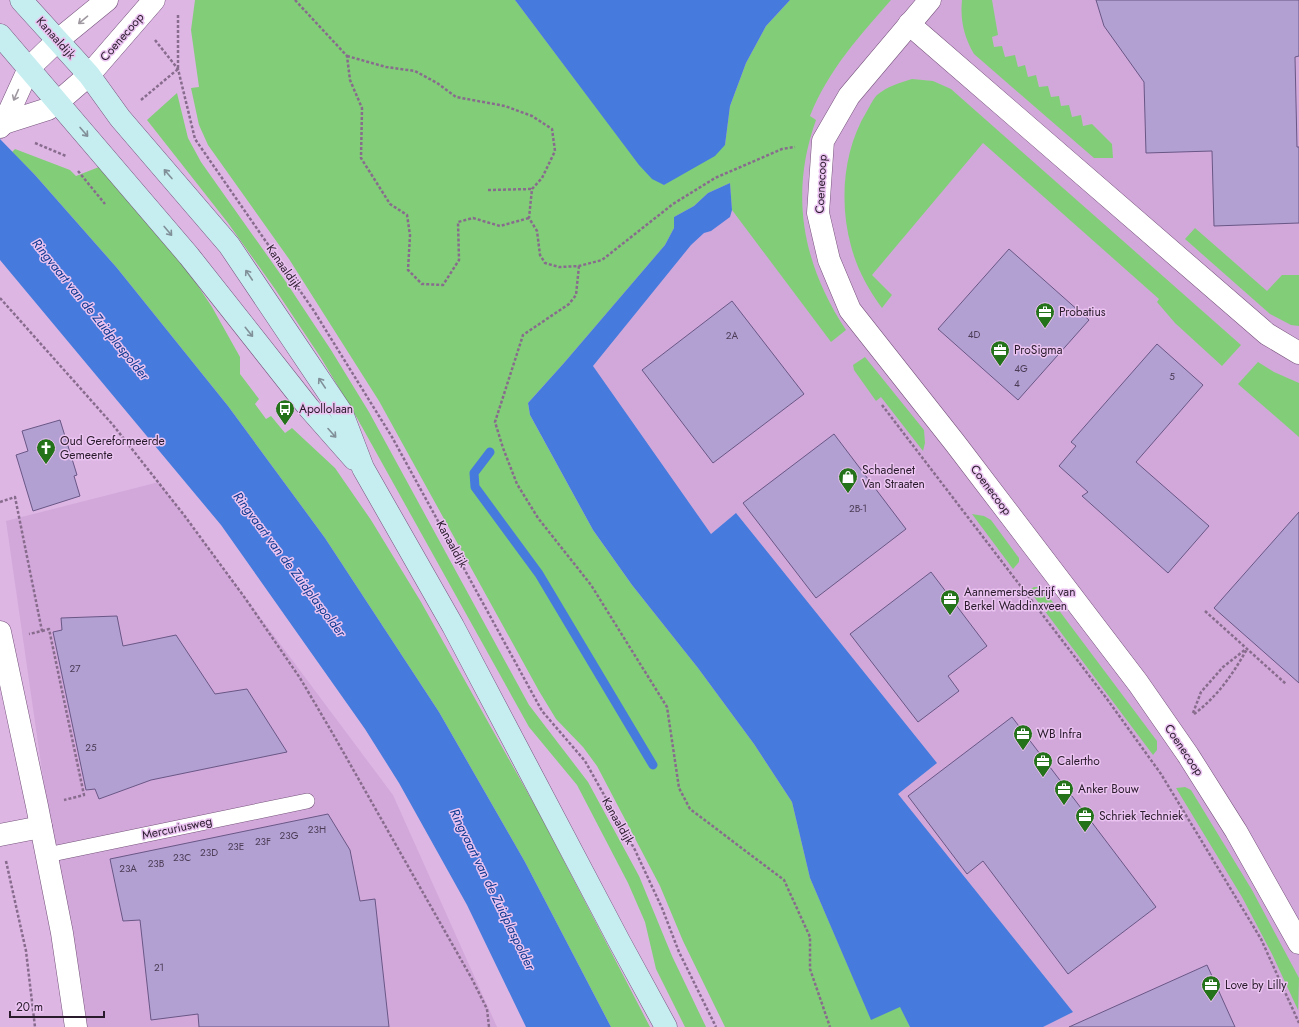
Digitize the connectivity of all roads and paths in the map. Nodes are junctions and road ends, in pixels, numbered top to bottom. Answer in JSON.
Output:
{"nodes":[{"id":1,"x":21,"y":0,"type":"edge"},
{"id":2,"x":107,"y":0,"type":"edge"},
{"id":3,"x":154,"y":0,"type":"edge"},
{"id":4,"x":295,"y":0,"type":"edge"},
{"id":5,"x":930,"y":0,"type":"edge"},
{"id":6,"x":179,"y":11,"type":"dead end"},
{"id":7,"x":909,"y":24,"type":"junction"},
{"id":8,"x":0,"y":35,"type":"edge"},
{"id":9,"x":58,"y":40,"type":"junction"},
{"id":10,"x":347,"y":56,"type":"junction"},
{"id":11,"x":28,"y":68,"type":"junction"},
{"id":12,"x":89,"y":75,"type":"junction"},
{"id":13,"x":58,"y":102,"type":"junction"},
{"id":14,"x":2,"y":125,"type":"edge"},
{"id":15,"x":823,"y":141,"type":"junction"},
{"id":16,"x":532,"y":189,"type":"junction"},
{"id":17,"x":488,"y":190,"type":"dead end"},
{"id":18,"x":529,"y":218,"type":"junction"},
{"id":19,"x":579,"y":266,"type":"junction"},
{"id":20,"x":0,"y":298,"type":"edge"},
{"id":21,"x":1299,"y":353,"type":"edge"},
{"id":22,"x":882,"y":405,"type":"dead end"},
{"id":23,"x":363,"y":468,"type":"junction"},
{"id":24,"x":0,"y":502,"type":"edge"},
{"id":25,"x":1205,"y":611,"type":"dead end"},
{"id":26,"x":42,"y":631,"type":"junction"},
{"id":27,"x":1,"y":635,"type":"edge"},
{"id":28,"x":1247,"y":649,"type":"junction"},
{"id":29,"x":1286,"y":684,"type":"dead end"},
{"id":30,"x":308,"y":800,"type":"dead end"},
{"id":31,"x":39,"y":816,"type":"junction"},
{"id":32,"x":0,"y":835,"type":"edge"},
{"id":33,"x":47,"y":855,"type":"junction"},
{"id":34,"x":1299,"y":943,"type":"edge"},
{"id":35,"x":1299,"y":1023,"type":"edge"},
{"id":36,"x":35,"y":1027,"type":"edge"},
{"id":37,"x":76,"y":1027,"type":"edge"},
{"id":38,"x":489,"y":1027,"type":"edge"},
{"id":39,"x":666,"y":1027,"type":"edge"},
{"id":40,"x":716,"y":1027,"type":"edge"},
{"id":41,"x":830,"y":1027,"type":"edge"}],
"edges":[{"from":1,"to":9,"type":"main road","name":"Kanaaldijk"},
{"from":2,"to":9,"type":"street","one_way":true},
{"from":3,"to":12,"type":"street","name":"Coenecoop"},
{"from":4,"to":10,"type":"path"},
{"from":5,"to":7,"type":"street","name":"Coenecoop"},
{"from":6,"to":40,"type":"path","name":"Kanaaldijk"},
{"from":7,"to":15,"type":"street","name":"Coenecoop"},
{"from":7,"to":21,"type":"street"},
{"from":8,"to":11,"type":"main road","name":"Kanaaldijk"},
{"from":9,"to":11,"type":"street"},
{"from":9,"to":12,"type":"main road","name":"Kanaaldijk"},
{"from":10,"to":16,"type":"path"},
{"from":10,"to":18,"type":"path"},
{"from":11,"to":13,"type":"main road","name":"Kanaaldijk"},
{"from":11,"to":14,"type":"street","one_way":true},
{"from":12,"to":13,"type":"street","name":"Coenecoop"},
{"from":23,"to":12,"type":"main road","name":"Kanaaldijk","one_way":true},
{"from":13,"to":14,"type":"street"},
{"from":13,"to":23,"type":"main road","name":"Kanaaldijk","one_way":true},
{"from":15,"to":19,"type":"path"},
{"from":15,"to":34,"type":"street","name":"Coenecoop"},
{"from":16,"to":17,"type":"path"},
{"from":16,"to":18,"type":"path"},
{"from":18,"to":19,"type":"path"},
{"from":19,"to":41,"type":"path"},
{"from":20,"to":38,"type":"path"},
{"from":22,"to":35,"type":"path"},
{"from":23,"to":39,"type":"main road","name":"Kanaaldijk"},
{"from":24,"to":26,"type":"path"},
{"from":25,"to":28,"type":"path"},
{"from":26,"to":27,"type":"path"},
{"from":26,"to":31,"type":"path"},
{"from":27,"to":31,"type":"street"},
{"from":28,"to":28,"type":"path"},
{"from":28,"to":29,"type":"path"},
{"from":30,"to":33,"type":"lane","name":"Mercuriusweg"},
{"from":31,"to":32,"type":"street"},
{"from":31,"to":33,"type":"street"},
{"from":32,"to":36,"type":"path"},
{"from":33,"to":37,"type":"street"}]}
